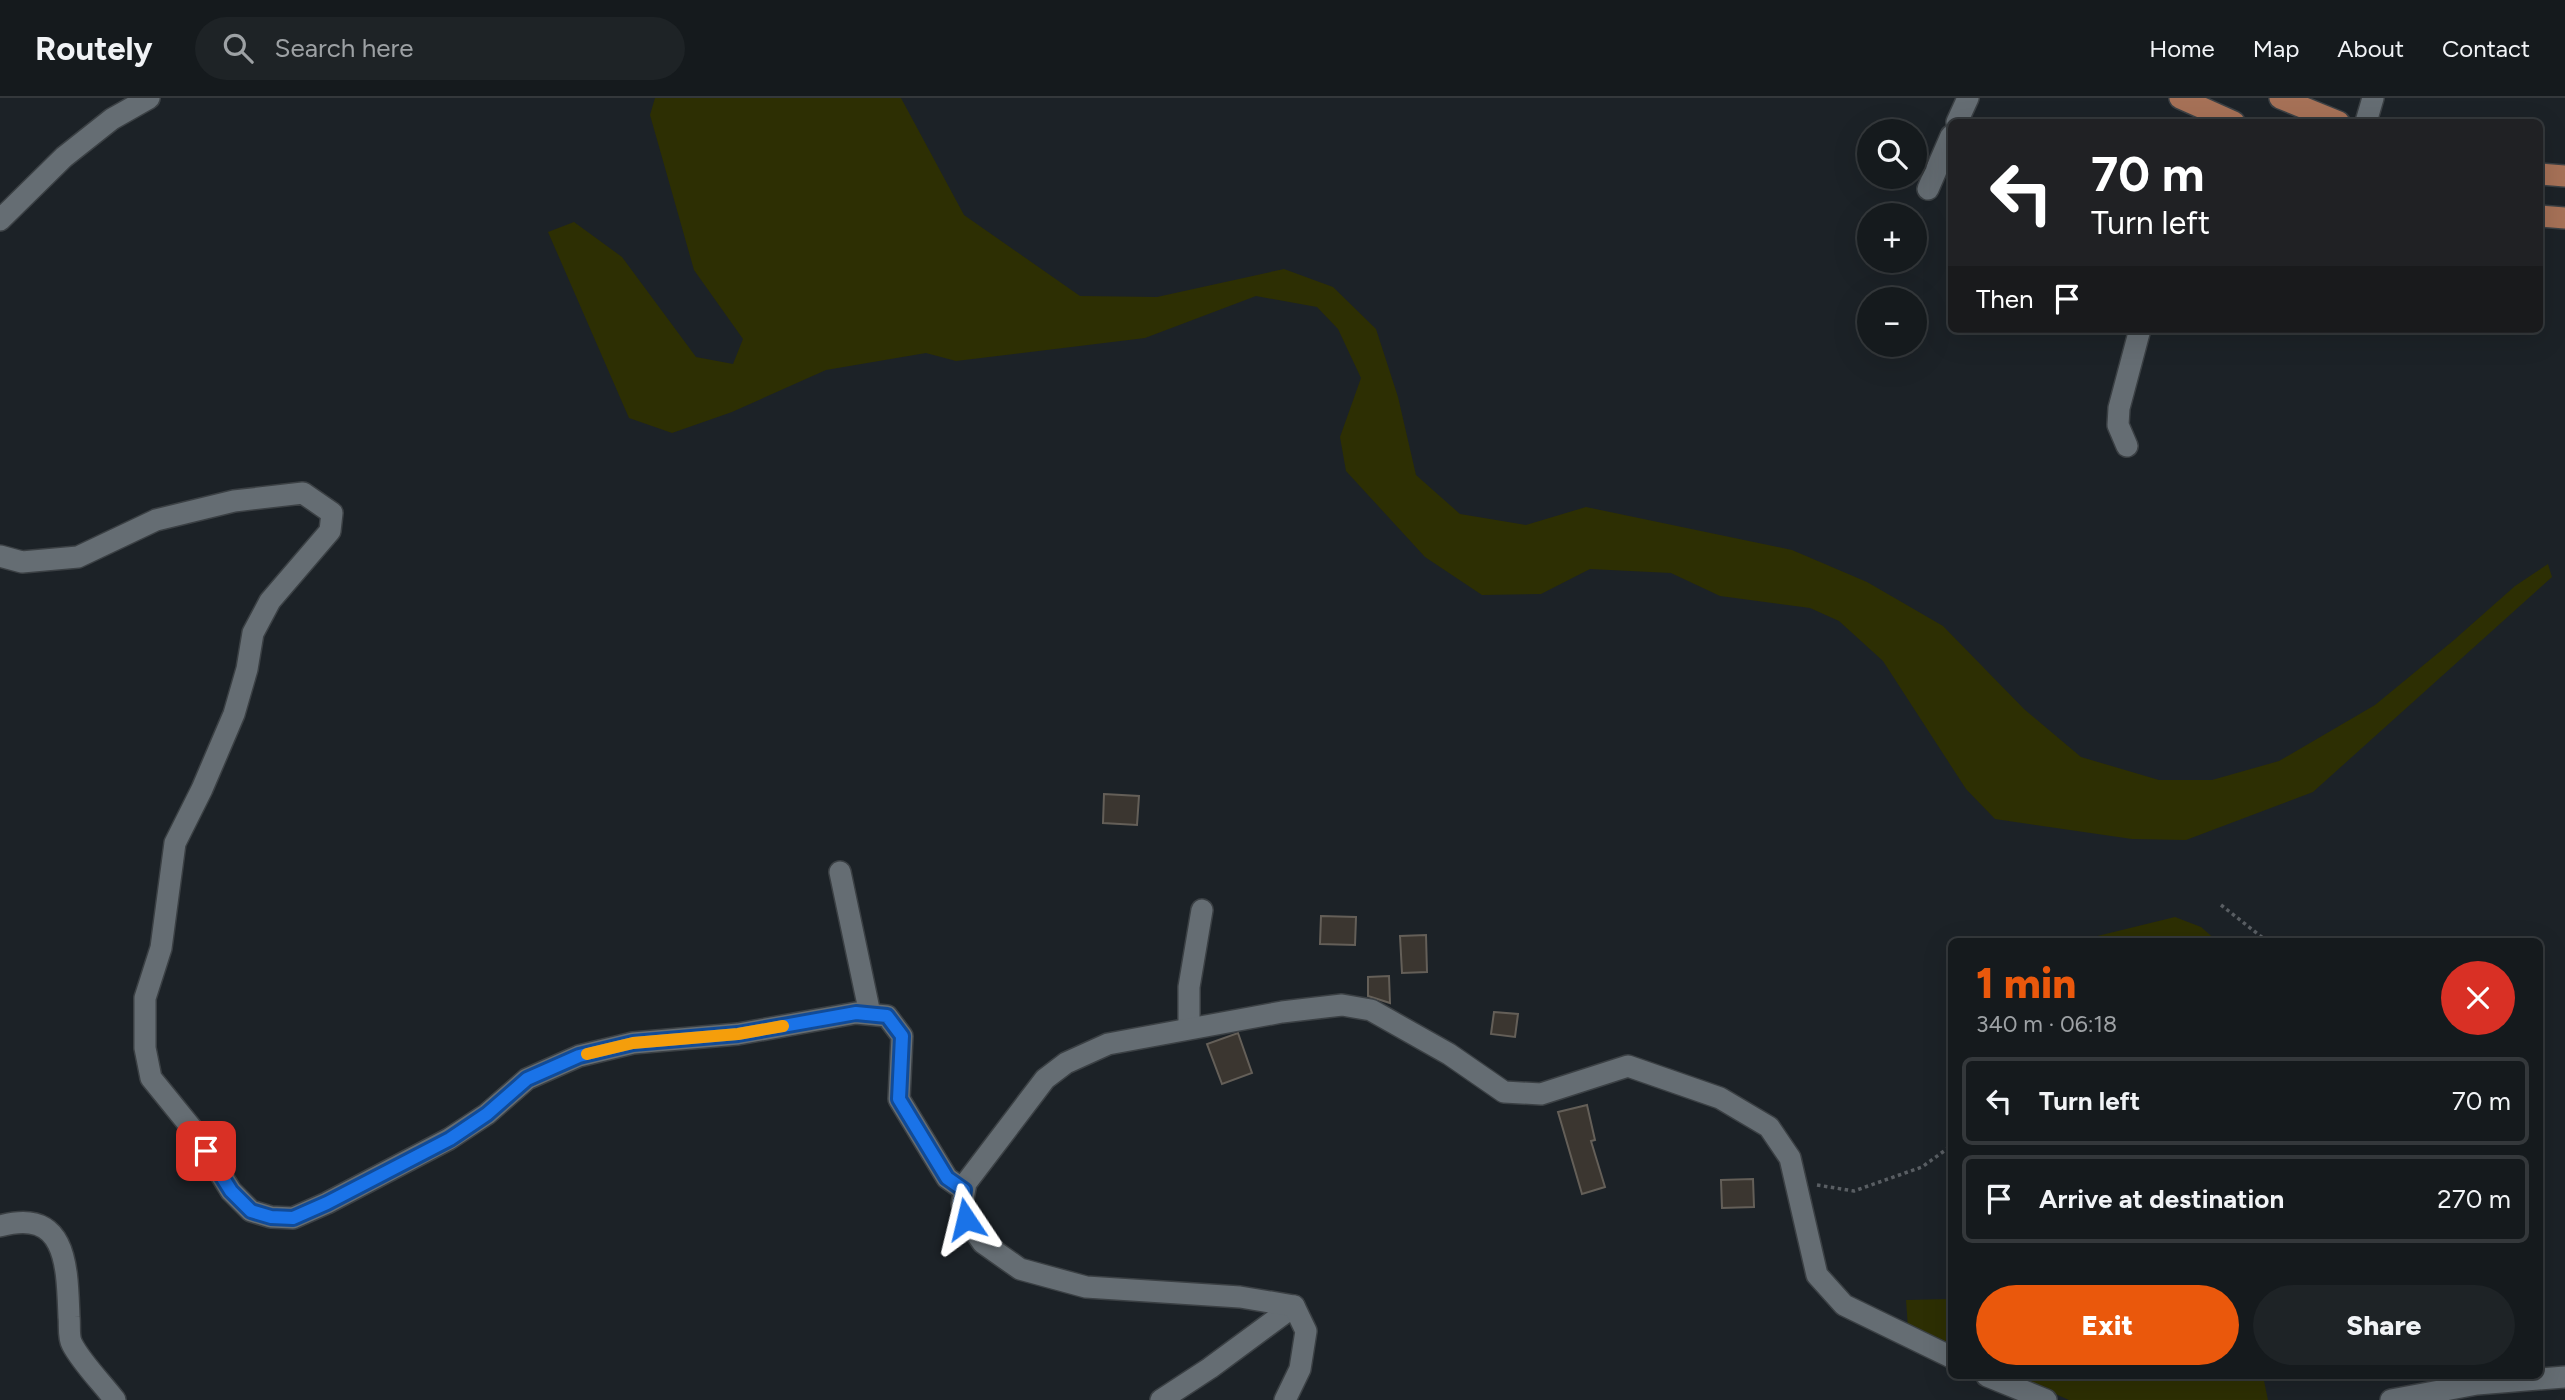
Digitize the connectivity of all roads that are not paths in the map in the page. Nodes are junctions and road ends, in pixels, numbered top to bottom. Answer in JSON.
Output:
{"nodes":[{"id":1,"x":149,"y":98,"type":"edge"},
{"id":2,"x":1968,"y":98,"type":"edge"},
{"id":3,"x":2180,"y":98,"type":"edge"},
{"id":4,"x":2280,"y":98,"type":"edge"},
{"id":5,"x":2373,"y":98,"type":"edge"},
{"id":6,"x":2205,"y":116,"type":"edge"},
{"id":7,"x":1958,"y":119,"type":"edge"},
{"id":8,"x":2332,"y":119,"type":"edge"},
{"id":9,"x":2367,"y":119,"type":"edge"},
{"id":10,"x":1948,"y":143,"type":"edge"},
{"id":11,"x":2543,"y":174,"type":"edge"},
{"id":12,"x":2565,"y":176,"type":"edge"},
{"id":13,"x":1928,"y":189,"type":"dead end"},
{"id":14,"x":2543,"y":216,"type":"edge"},
{"id":15,"x":2565,"y":218,"type":"edge"},
{"id":16,"x":0,"y":220,"type":"edge"},
{"id":17,"x":2139,"y":333,"type":"edge"},
{"id":18,"x":2127,"y":446,"type":"dead end"},
{"id":19,"x":0,"y":556,"type":"edge"},
{"id":20,"x":840,"y":872,"type":"dead end"},
{"id":21,"x":1202,"y":910,"type":"dead end"},
{"id":22,"x":870,"y":1014,"type":"junction"},
{"id":23,"x":1189,"y":1028,"type":"junction"},
{"id":24,"x":964,"y":1190,"type":"junction"},
{"id":25,"x":0,"y":1226,"type":"edge"},
{"id":26,"x":1294,"y":1306,"type":"junction"},
{"id":27,"x":1948,"y":1356,"type":"edge"},
{"id":28,"x":2565,"y":1377,"type":"edge"},
{"id":29,"x":1994,"y":1379,"type":"edge"},
{"id":30,"x":2540,"y":1379,"type":"edge"},
{"id":31,"x":2543,"y":1379,"type":"edge"},
{"id":32,"x":116,"y":1400,"type":"edge"},
{"id":33,"x":1161,"y":1400,"type":"edge"},
{"id":34,"x":1285,"y":1400,"type":"edge"},
{"id":35,"x":2046,"y":1400,"type":"edge"},
{"id":36,"x":2391,"y":1400,"type":"edge"}],
"edges":[{"from":1,"to":16,"type":"street"},
{"from":2,"to":7,"type":"street"},
{"from":3,"to":6,"type":"main road"},
{"from":4,"to":8,"type":"main road"},
{"from":5,"to":9,"type":"street"},
{"from":10,"to":13,"type":"street"},
{"from":11,"to":12,"type":"main road"},
{"from":14,"to":15,"type":"main road"},
{"from":17,"to":18,"type":"street"},
{"from":19,"to":22,"type":"street"},
{"from":20,"to":22,"type":"street"},
{"from":21,"to":23,"type":"street"},
{"from":22,"to":24,"type":"street"},
{"from":23,"to":24,"type":"street"},
{"from":23,"to":27,"type":"street"},
{"from":24,"to":26,"type":"street"},
{"from":25,"to":32,"type":"street"},
{"from":26,"to":33,"type":"street"},
{"from":26,"to":34,"type":"street"},
{"from":28,"to":31,"type":"street"},
{"from":29,"to":35,"type":"street"},
{"from":30,"to":36,"type":"street"}]}
